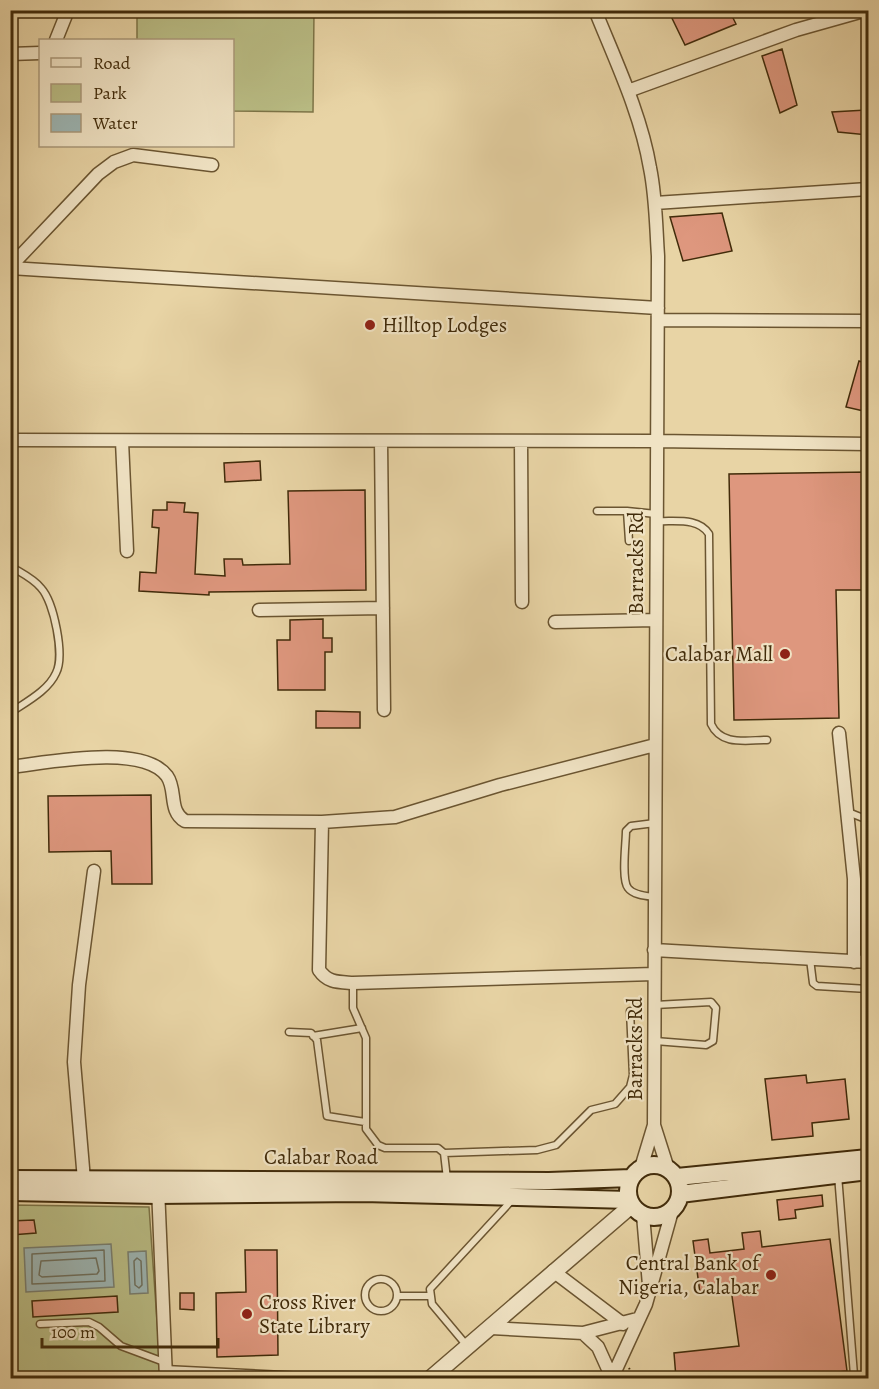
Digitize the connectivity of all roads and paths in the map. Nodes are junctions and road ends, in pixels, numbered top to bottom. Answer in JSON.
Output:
{"nodes":[{"id":1,"x":68,"y":10,"type":"edge"},
{"id":2,"x":595,"y":10,"type":"edge"},
{"id":3,"x":867,"y":10,"type":"edge"},
{"id":4,"x":56,"y":39,"type":"edge"},
{"id":5,"x":10,"y":54,"type":"edge"},
{"id":6,"x":39,"y":54,"type":"edge"},
{"id":7,"x":628,"y":91,"type":"junction"},
{"id":8,"x":212,"y":165,"type":"dead end"},
{"id":9,"x":868,"y":189,"type":"edge"},
{"id":10,"x":655,"y":203,"type":"junction"},
{"id":11,"x":10,"y":268,"type":"edge"},
{"id":12,"x":658,"y":314,"type":"junction"},
{"id":13,"x":868,"y":321,"type":"edge"},
{"id":14,"x":10,"y":440,"type":"edge"},
{"id":15,"x":122,"y":441,"type":"junction"},
{"id":16,"x":381,"y":441,"type":"junction"},
{"id":17,"x":520,"y":441,"type":"junction"},
{"id":18,"x":656,"y":441,"type":"junction"},
{"id":19,"x":868,"y":444,"type":"edge"},
{"id":20,"x":597,"y":511,"type":"dead end"},
{"id":21,"x":627,"y":511,"type":"junction"},
{"id":22,"x":656,"y":517,"type":"junction"},
{"id":23,"x":629,"y":541,"type":"dead end"},
{"id":24,"x":127,"y":551,"type":"dead end"},
{"id":25,"x":10,"y":566,"type":"edge"},
{"id":26,"x":522,"y":602,"type":"dead end"},
{"id":27,"x":383,"y":608,"type":"junction"},
{"id":28,"x":259,"y":610,"type":"dead end"},
{"id":29,"x":655,"y":620,"type":"junction"},
{"id":30,"x":555,"y":622,"type":"dead end"},
{"id":31,"x":384,"y":710,"type":"dead end"},
{"id":32,"x":10,"y":713,"type":"edge"},
{"id":33,"x":839,"y":734,"type":"dead end"},
{"id":34,"x":767,"y":740,"type":"dead end"},
{"id":35,"x":655,"y":745,"type":"junction"},
{"id":36,"x":10,"y":767,"type":"edge"},
{"id":37,"x":847,"y":812,"type":"junction"},
{"id":38,"x":868,"y":820,"type":"edge"},
{"id":39,"x":322,"y":822,"type":"junction"},
{"id":40,"x":655,"y":823,"type":"junction"},
{"id":41,"x":94,"y":871,"type":"dead end"},
{"id":42,"x":654,"y":897,"type":"junction"},
{"id":43,"x":654,"y":950,"type":"junction"},
{"id":44,"x":810,"y":959,"type":"junction"},
{"id":45,"x":854,"y":962,"type":"junction"},
{"id":46,"x":868,"y":962,"type":"edge"},
{"id":47,"x":654,"y":974,"type":"junction"},
{"id":48,"x":354,"y":983,"type":"junction"},
{"id":49,"x":868,"y":989,"type":"edge"},
{"id":50,"x":655,"y":1005,"type":"junction"},
{"id":51,"x":630,"y":1011,"type":"dead end"},
{"id":52,"x":362,"y":1028,"type":"junction"},
{"id":53,"x":289,"y":1032,"type":"dead end"},
{"id":54,"x":313,"y":1036,"type":"junction"},
{"id":55,"x":654,"y":1041,"type":"junction"},
{"id":56,"x":365,"y":1122,"type":"junction"},
{"id":57,"x":654,"y":1125,"type":"junction"},
{"id":58,"x":444,"y":1153,"type":"junction"},
{"id":59,"x":868,"y":1158,"type":"edge"},
{"id":60,"x":868,"y":1171,"type":"edge"},
{"id":61,"x":636,"y":1173,"type":"junction"},
{"id":62,"x":673,"y":1173,"type":"junction"},
{"id":63,"x":838,"y":1175,"type":"junction"},
{"id":64,"x":10,"y":1179,"type":"edge"},
{"id":65,"x":84,"y":1180,"type":"junction"},
{"id":66,"x":447,"y":1180,"type":"junction"},
{"id":67,"x":158,"y":1188,"type":"junction"},
{"id":68,"x":10,"y":1192,"type":"edge"},
{"id":69,"x":680,"y":1194,"type":"junction"},
{"id":70,"x":515,"y":1196,"type":"junction"},
{"id":71,"x":635,"y":1207,"type":"junction"},
{"id":72,"x":672,"y":1211,"type":"junction"},
{"id":73,"x":553,"y":1271,"type":"junction"},
{"id":74,"x":650,"y":1292,"type":"junction"},
{"id":75,"x":398,"y":1296,"type":"junction"},
{"id":76,"x":430,"y":1296,"type":"junction"},
{"id":77,"x":638,"y":1319,"type":"junction"},
{"id":78,"x":40,"y":1324,"type":"dead end"},
{"id":79,"x":623,"y":1324,"type":"junction"},
{"id":80,"x":491,"y":1328,"type":"junction"},
{"id":81,"x":583,"y":1333,"type":"junction"},
{"id":82,"x":468,"y":1347,"type":"junction"},
{"id":83,"x":165,"y":1370,"type":"edge"},
{"id":84,"x":323,"y":1377,"type":"edge"},
{"id":85,"x":431,"y":1378,"type":"edge"},
{"id":86,"x":851,"y":1378,"type":"edge"}],
"edges":[{"from":1,"to":4,"type":"street"},
{"from":2,"to":7,"type":"street","name":"Barracks Rd"},
{"from":3,"to":7,"type":"street"},
{"from":5,"to":6,"type":"street"},
{"from":7,"to":10,"type":"street","name":"Barracks Rd"},
{"from":8,"to":11,"type":"street"},
{"from":9,"to":10,"type":"street"},
{"from":10,"to":12,"type":"street","name":"Barracks Rd"},
{"from":11,"to":12,"type":"street"},
{"from":12,"to":13,"type":"street"},
{"from":12,"to":18,"type":"street","name":"Barracks Rd"},
{"from":14,"to":15,"type":"street"},
{"from":15,"to":16,"type":"street"},
{"from":15,"to":24,"type":"street"},
{"from":16,"to":17,"type":"street"},
{"from":16,"to":27,"type":"street"},
{"from":17,"to":18,"type":"street"},
{"from":17,"to":26,"type":"street"},
{"from":18,"to":19,"type":"street"},
{"from":18,"to":22,"type":"street","name":"Barracks Rd"},
{"from":20,"to":21,"type":"lane"},
{"from":21,"to":22,"type":"lane"},
{"from":21,"to":23,"type":"lane"},
{"from":22,"to":29,"type":"street","name":"Barracks Rd"},
{"from":22,"to":34,"type":"lane"},
{"from":25,"to":32,"type":"lane"},
{"from":27,"to":28,"type":"street"},
{"from":27,"to":31,"type":"street"},
{"from":29,"to":30,"type":"street"},
{"from":29,"to":35,"type":"street","name":"Barracks Rd"},
{"from":33,"to":37,"type":"street"},
{"from":35,"to":39,"type":"street"},
{"from":35,"to":40,"type":"street","name":"Barracks Rd"},
{"from":36,"to":39,"type":"street"},
{"from":37,"to":38,"type":"lane"},
{"from":37,"to":45,"type":"street"},
{"from":39,"to":48,"type":"street"},
{"from":40,"to":42,"type":"street","name":"Barracks Rd"},
{"from":40,"to":42,"type":"lane"},
{"from":41,"to":65,"type":"street"},
{"from":42,"to":43,"type":"street","name":"Barracks Rd"},
{"from":43,"to":44,"type":"street"},
{"from":43,"to":47,"type":"street","name":"Barracks Rd"},
{"from":44,"to":45,"type":"street"},
{"from":44,"to":49,"type":"lane"},
{"from":45,"to":46,"type":"street"},
{"from":47,"to":48,"type":"street"},
{"from":47,"to":50,"type":"street","name":"Barracks Rd"},
{"from":48,"to":52,"type":"lane"},
{"from":50,"to":55,"type":"street","name":"Barracks Rd"},
{"from":50,"to":55,"type":"lane"},
{"from":51,"to":58,"type":"lane"},
{"from":52,"to":54,"type":"lane"},
{"from":52,"to":56,"type":"lane"},
{"from":53,"to":54,"type":"lane"},
{"from":54,"to":56,"type":"lane"},
{"from":55,"to":57,"type":"street","name":"Barracks Rd"},
{"from":56,"to":58,"type":"lane"},
{"from":57,"to":61,"type":"street","name":"Barracks Rd"},
{"from":57,"to":62,"type":"street","name":"Barracks Rd"},
{"from":58,"to":66,"type":"lane"},
{"from":59,"to":62,"type":"main road"},
{"from":60,"to":63,"type":"main road"},
{"from":61,"to":62,"type":"main road"},
{"from":61,"to":66,"type":"main road","name":"Calabar Road"},
{"from":61,"to":71,"type":"main road"},
{"from":62,"to":69,"type":"main road"},
{"from":63,"to":69,"type":"main road"},
{"from":63,"to":86,"type":"lane"},
{"from":64,"to":65,"type":"main road","name":"Calabar Road"},
{"from":65,"to":67,"type":"main road","name":"Calabar Road"},
{"from":66,"to":67,"type":"main road","name":"Calabar Road"},
{"from":67,"to":68,"type":"main road","name":"Calabar Road"},
{"from":67,"to":70,"type":"main road","name":"Calabar Road"},
{"from":67,"to":83,"type":"street"},
{"from":69,"to":72,"type":"main road"},
{"from":70,"to":71,"type":"main road","name":"Calabar Road"},
{"from":70,"to":76,"type":"lane"},
{"from":71,"to":72,"type":"main road"},
{"from":71,"to":73,"type":"street"},
{"from":71,"to":74,"type":"street"},
{"from":72,"to":74,"type":"street"},
{"from":73,"to":79,"type":"street"},
{"from":73,"to":80,"type":"street"},
{"from":74,"to":77,"type":"street"},
{"from":75,"to":75,"type":"lane"},
{"from":75,"to":76,"type":"lane"},
{"from":76,"to":82,"type":"lane"},
{"from":77,"to":79,"type":"street"},
{"from":77,"to":81,"type":"street"},
{"from":78,"to":83,"type":"lane"},
{"from":79,"to":81,"type":"street"},
{"from":80,"to":81,"type":"street"},
{"from":80,"to":82,"type":"street"},
{"from":82,"to":85,"type":"street"},
{"from":83,"to":84,"type":"lane"}]}
